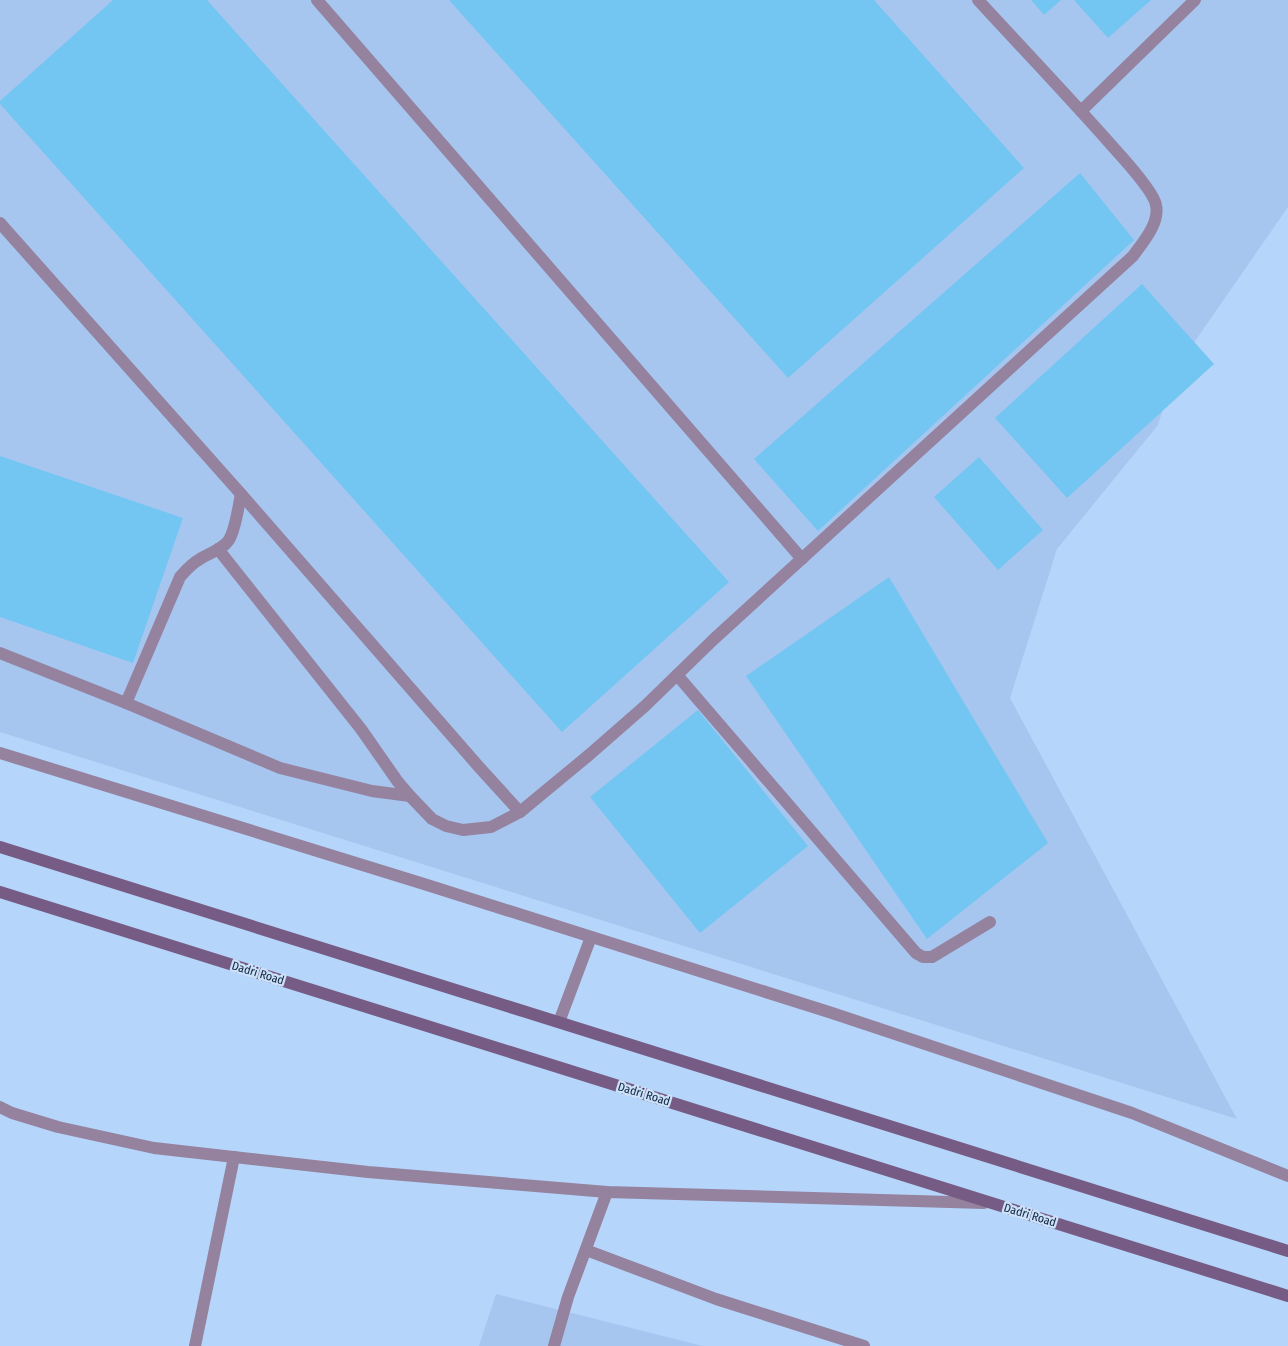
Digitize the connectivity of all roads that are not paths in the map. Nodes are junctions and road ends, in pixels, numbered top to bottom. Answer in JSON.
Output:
{"nodes":[{"id":1,"x":317,"y":0,"type":"edge"},
{"id":2,"x":978,"y":0,"type":"edge"},
{"id":3,"x":1195,"y":0,"type":"edge"},
{"id":4,"x":1081,"y":111,"type":"junction"},
{"id":5,"x":0,"y":223,"type":"edge"},
{"id":6,"x":241,"y":494,"type":"junction"},
{"id":7,"x":218,"y":549,"type":"junction"},
{"id":8,"x":802,"y":559,"type":"junction"},
{"id":9,"x":0,"y":653,"type":"edge"},
{"id":10,"x":677,"y":675,"type":"junction"},
{"id":11,"x":126,"y":703,"type":"junction"},
{"id":12,"x":0,"y":753,"type":"edge"},
{"id":13,"x":410,"y":796,"type":"junction"},
{"id":14,"x":520,"y":812,"type":"junction"},
{"id":15,"x":0,"y":847,"type":"edge"},
{"id":16,"x":0,"y":892,"type":"edge"},
{"id":17,"x":990,"y":922,"type":"dead end"},
{"id":18,"x":591,"y":936,"type":"junction"},
{"id":19,"x":559,"y":1022,"type":"junction"},
{"id":20,"x":0,"y":1107,"type":"edge"},
{"id":21,"x":234,"y":1157,"type":"junction"},
{"id":22,"x":1288,"y":1176,"type":"edge"},
{"id":23,"x":607,"y":1192,"type":"junction"},
{"id":24,"x":991,"y":1203,"type":"junction"},
{"id":25,"x":586,"y":1250,"type":"junction"},
{"id":26,"x":1288,"y":1251,"type":"edge"},
{"id":27,"x":1288,"y":1296,"type":"edge"},
{"id":28,"x":195,"y":1346,"type":"edge"},
{"id":29,"x":554,"y":1346,"type":"edge"},
{"id":30,"x":864,"y":1346,"type":"edge"}],
"edges":[{"from":1,"to":8,"type":"street"},
{"from":2,"to":4,"type":"street"},
{"from":3,"to":4,"type":"street"},
{"from":4,"to":8,"type":"street"},
{"from":5,"to":6,"type":"street"},
{"from":6,"to":7,"type":"street"},
{"from":6,"to":14,"type":"street"},
{"from":7,"to":11,"type":"street"},
{"from":7,"to":13,"type":"street"},
{"from":8,"to":10,"type":"street"},
{"from":9,"to":11,"type":"street"},
{"from":10,"to":14,"type":"street"},
{"from":10,"to":17,"type":"street"},
{"from":11,"to":13,"type":"street"},
{"from":12,"to":18,"type":"street"},
{"from":13,"to":14,"type":"street"},
{"from":15,"to":19,"type":"main road"},
{"from":16,"to":24,"type":"main road","name":"Dadri Road"},
{"from":18,"to":19,"type":"street"},
{"from":18,"to":22,"type":"street"},
{"from":19,"to":26,"type":"main road"},
{"from":20,"to":21,"type":"street"},
{"from":21,"to":23,"type":"street"},
{"from":21,"to":28,"type":"street"},
{"from":23,"to":24,"type":"street"},
{"from":23,"to":25,"type":"street"},
{"from":24,"to":27,"type":"main road","name":"Dadri Road"},
{"from":25,"to":29,"type":"street"},
{"from":25,"to":30,"type":"street"}]}
